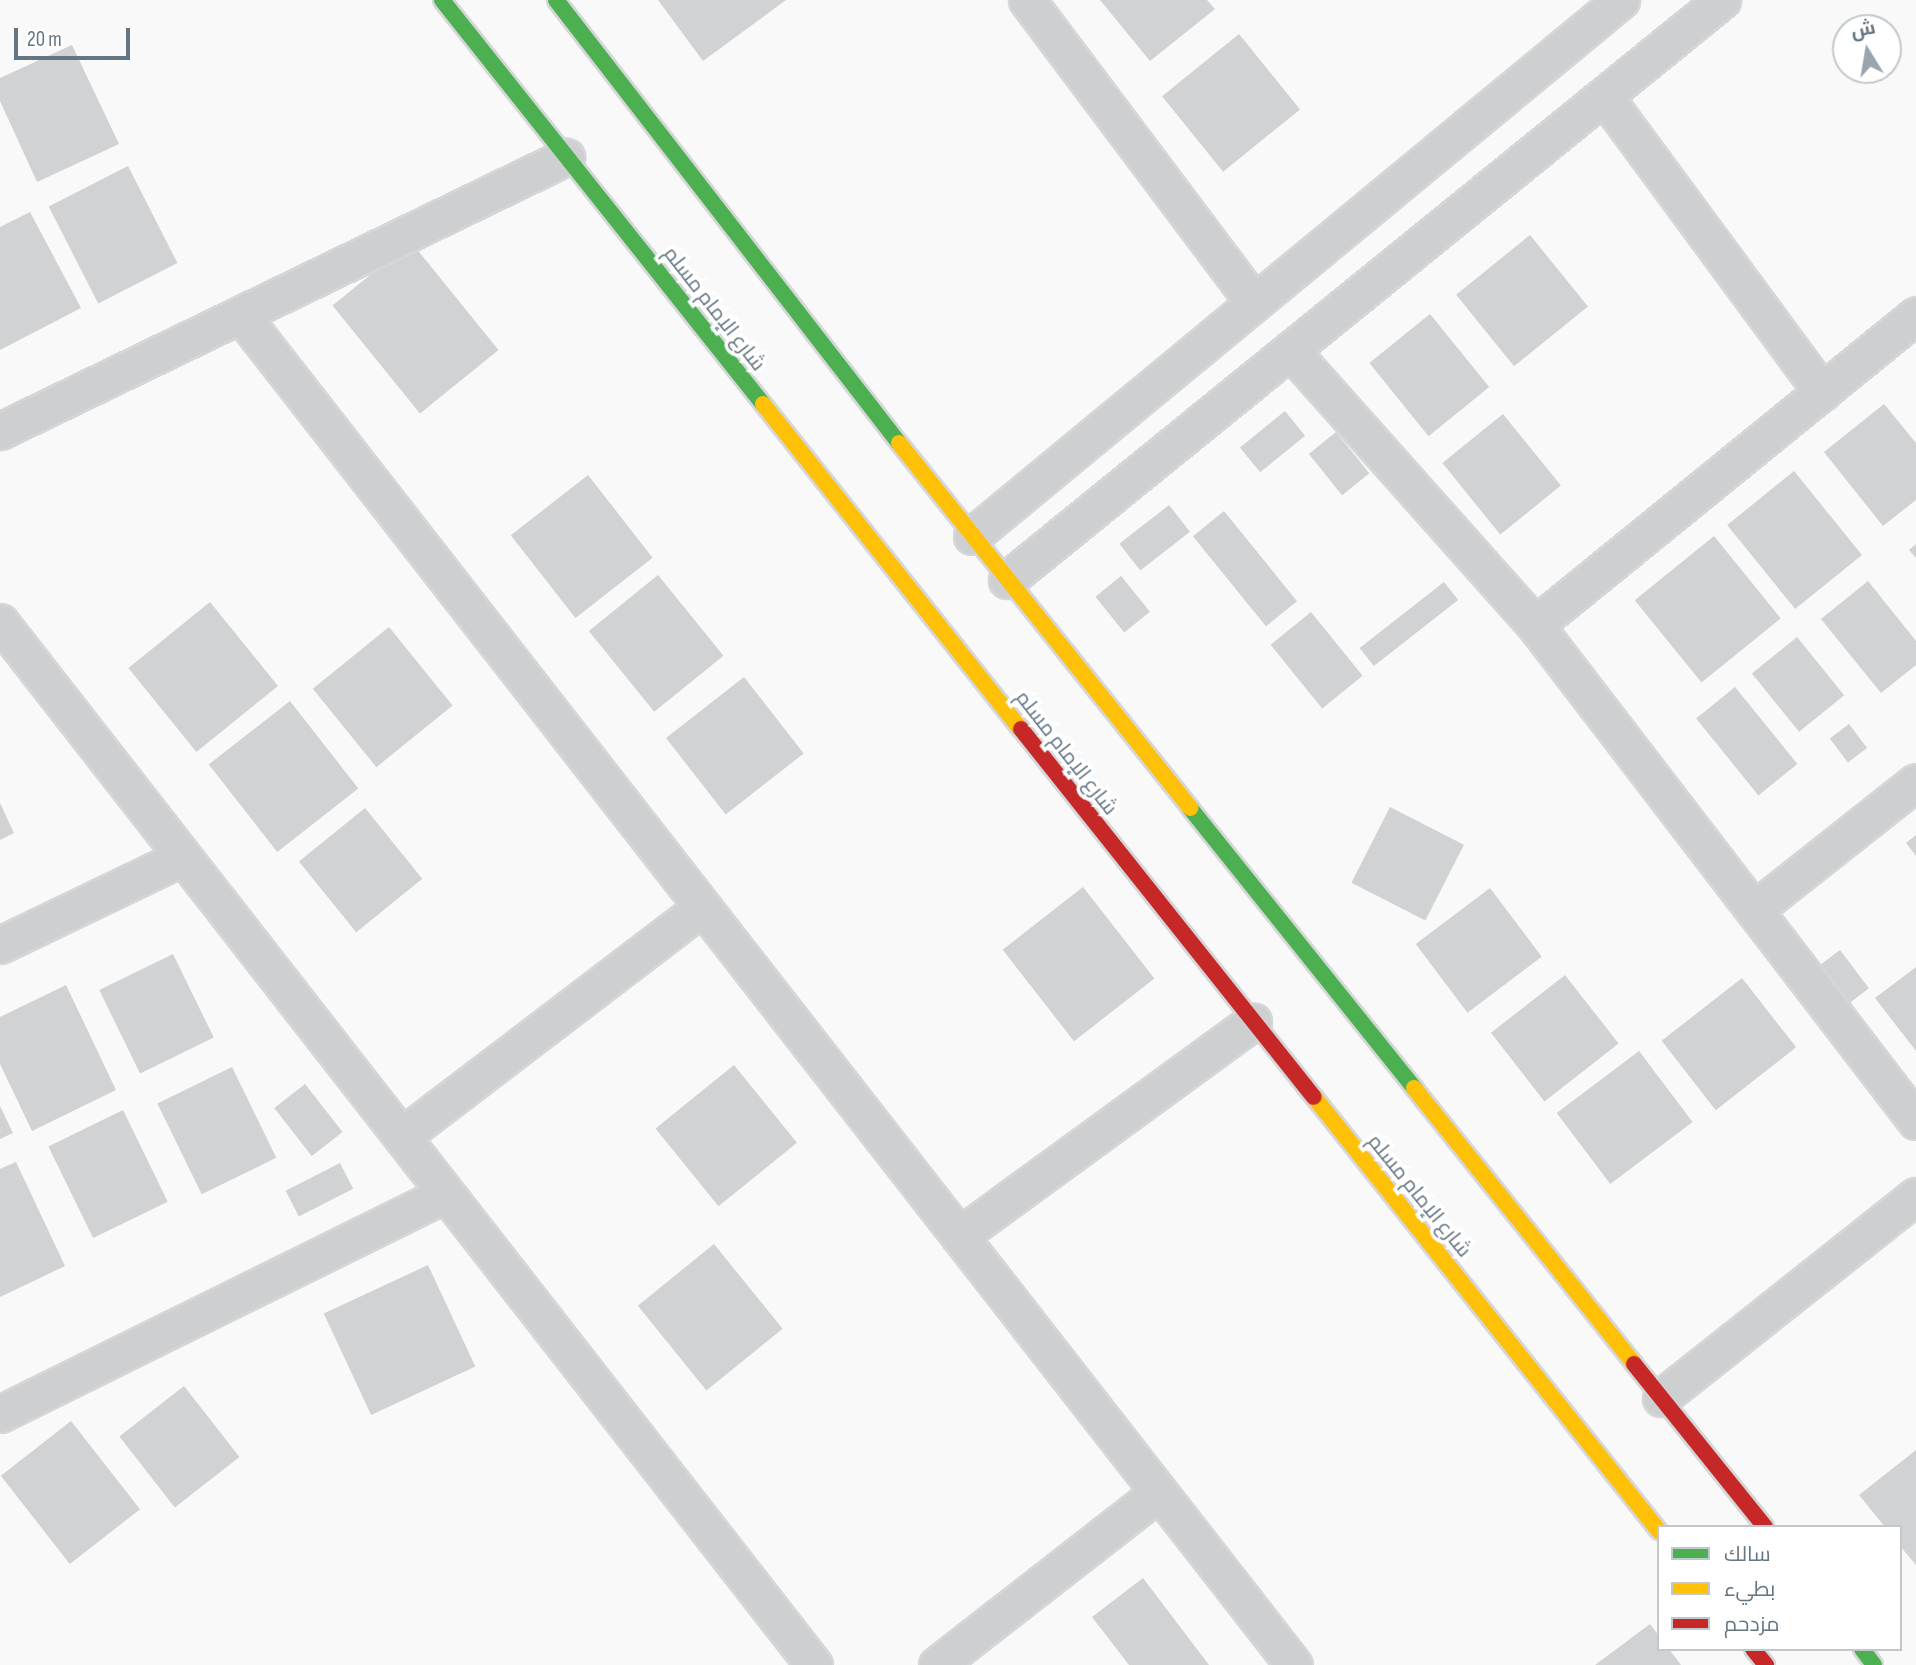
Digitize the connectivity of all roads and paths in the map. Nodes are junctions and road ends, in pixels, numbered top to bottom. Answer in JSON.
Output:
{"nodes":[{"id":1,"x":442,"y":0,"type":"edge"},
{"id":2,"x":556,"y":0,"type":"edge"},
{"id":3,"x":1027,"y":0,"type":"edge"},
{"id":4,"x":1622,"y":0,"type":"edge"},
{"id":5,"x":1722,"y":0,"type":"edge"},
{"id":6,"x":1604,"y":96,"type":"junction"},
{"id":7,"x":566,"y":157,"type":"junction"},
{"id":8,"x":1253,"y":301,"type":"junction"},
{"id":9,"x":241,"y":314,"type":"junction"},
{"id":10,"x":1916,"y":315,"type":"edge"},
{"id":11,"x":1290,"y":350,"type":"junction"},
{"id":12,"x":1822,"y":392,"type":"junction"},
{"id":13,"x":0,"y":431,"type":"edge"},
{"id":14,"x":972,"y":536,"type":"junction"},
{"id":15,"x":1007,"y":580,"type":"junction"},
{"id":16,"x":0,"y":622,"type":"edge"},
{"id":17,"x":1535,"y":625,"type":"junction"},
{"id":18,"x":1916,"y":782,"type":"edge"},
{"id":19,"x":183,"y":857,"type":"junction"},
{"id":20,"x":704,"y":907,"type":"junction"},
{"id":21,"x":1754,"y":910,"type":"junction"},
{"id":22,"x":0,"y":945,"type":"edge"},
{"id":23,"x":1253,"y":1022,"type":"junction"},
{"id":24,"x":1916,"y":1121,"type":"edge"},
{"id":25,"x":402,"y":1136,"type":"junction"},
{"id":26,"x":446,"y":1194,"type":"junction"},
{"id":27,"x":1916,"y":1196,"type":"edge"},
{"id":28,"x":959,"y":1236,"type":"junction"},
{"id":29,"x":1661,"y":1398,"type":"junction"},
{"id":30,"x":0,"y":1414,"type":"edge"},
{"id":31,"x":1159,"y":1492,"type":"junction"},
{"id":32,"x":1763,"y":1525,"type":"edge"},
{"id":33,"x":1657,"y":1528,"type":"edge"},
{"id":34,"x":1755,"y":1651,"type":"edge"},
{"id":35,"x":814,"y":1665,"type":"edge"},
{"id":36,"x":937,"y":1665,"type":"edge"},
{"id":37,"x":1294,"y":1665,"type":"edge"},
{"id":38,"x":1766,"y":1665,"type":"edge"}],
"edges":[{"from":1,"to":7,"type":"main road","name":"شارع الإمام مسلم"},
{"from":2,"to":14,"type":"main road"},
{"from":3,"to":8,"type":"street"},
{"from":4,"to":8,"type":"street"},
{"from":5,"to":6,"type":"street"},
{"from":6,"to":11,"type":"street"},
{"from":6,"to":12,"type":"street"},
{"from":7,"to":9,"type":"street"},
{"from":7,"to":23,"type":"main road","name":"شارع الإمام مسلم"},
{"from":8,"to":14,"type":"street"},
{"from":9,"to":13,"type":"street"},
{"from":9,"to":20,"type":"street"},
{"from":10,"to":12,"type":"street"},
{"from":11,"to":15,"type":"street"},
{"from":11,"to":17,"type":"street"},
{"from":12,"to":17,"type":"street"},
{"from":14,"to":15,"type":"main road"},
{"from":15,"to":29,"type":"main road"},
{"from":16,"to":19,"type":"street"},
{"from":17,"to":21,"type":"street"},
{"from":18,"to":21,"type":"street"},
{"from":19,"to":22,"type":"street"},
{"from":19,"to":25,"type":"street"},
{"from":20,"to":25,"type":"street"},
{"from":20,"to":28,"type":"street"},
{"from":21,"to":24,"type":"street"},
{"from":23,"to":28,"type":"street"},
{"from":23,"to":33,"type":"main road","name":"شارع الإمام مسلم"},
{"from":25,"to":26,"type":"street"},
{"from":26,"to":30,"type":"street"},
{"from":26,"to":35,"type":"street"},
{"from":27,"to":29,"type":"street"},
{"from":28,"to":31,"type":"street"},
{"from":29,"to":32,"type":"main road"},
{"from":31,"to":36,"type":"street"},
{"from":31,"to":37,"type":"street"},
{"from":34,"to":38,"type":"main road"}]}
